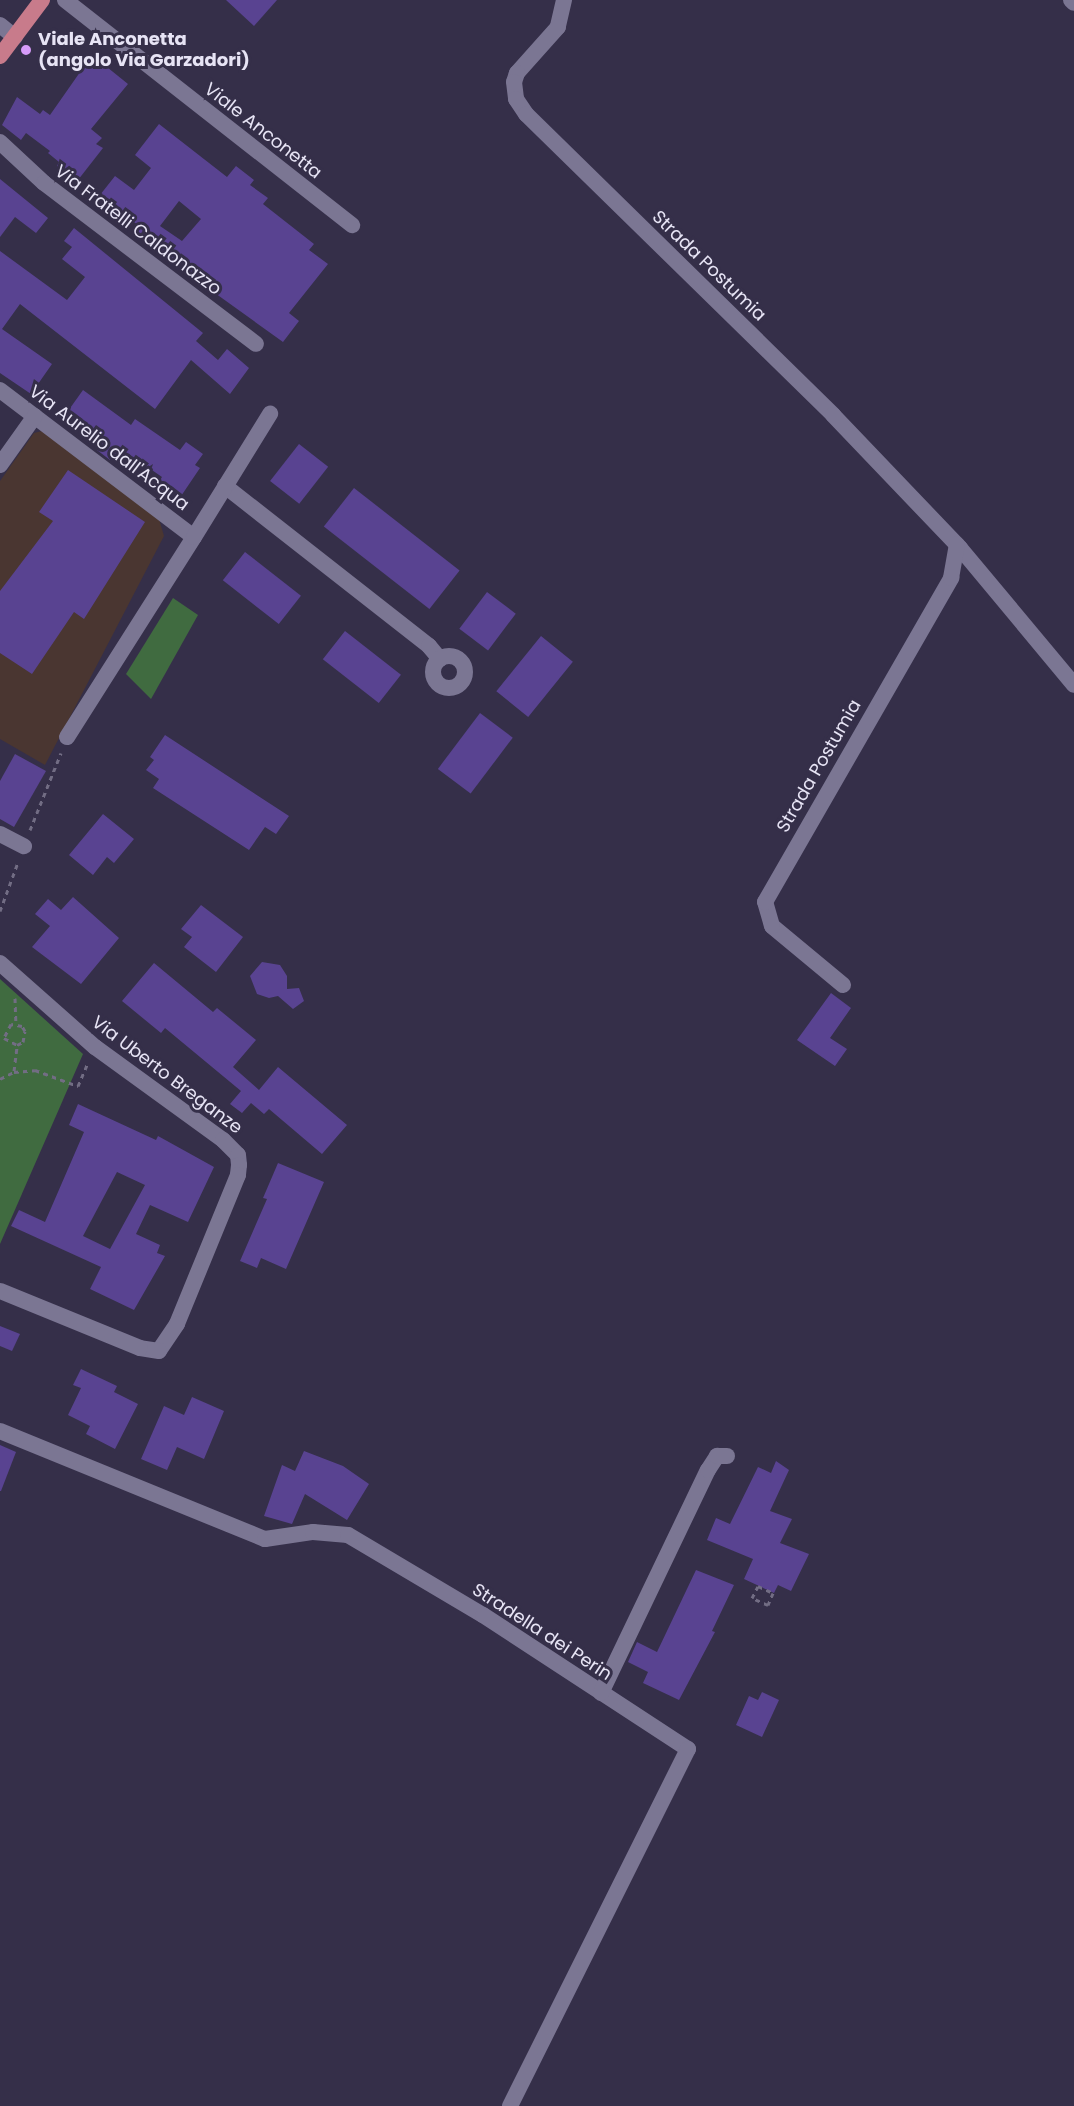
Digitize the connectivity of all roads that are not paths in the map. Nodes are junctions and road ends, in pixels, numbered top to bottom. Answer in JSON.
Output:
{"nodes":[{"id":1,"x":42,"y":0,"type":"edge"},
{"id":2,"x":65,"y":0,"type":"edge"},
{"id":3,"x":564,"y":0,"type":"edge"},
{"id":4,"x":0,"y":25,"type":"edge"},
{"id":5,"x":15,"y":37,"type":"junction"},
{"id":6,"x":0,"y":56,"type":"edge"},
{"id":7,"x":0,"y":142,"type":"edge"},
{"id":8,"x":352,"y":225,"type":"dead end"},
{"id":9,"x":256,"y":344,"type":"dead end"},
{"id":10,"x":0,"y":390,"type":"edge"},
{"id":11,"x":270,"y":414,"type":"dead end"},
{"id":12,"x":35,"y":416,"type":"junction"},
{"id":13,"x":0,"y":465,"type":"edge"},
{"id":14,"x":225,"y":486,"type":"junction"},
{"id":15,"x":194,"y":537,"type":"junction"},
{"id":16,"x":957,"y":545,"type":"junction"},
{"id":17,"x":440,"y":658,"type":"dead end"},
{"id":18,"x":1074,"y":685,"type":"edge"},
{"id":19,"x":67,"y":737,"type":"road end"},
{"id":20,"x":0,"y":834,"type":"edge"},
{"id":21,"x":24,"y":846,"type":"road end"},
{"id":22,"x":0,"y":963,"type":"edge"},
{"id":23,"x":843,"y":985,"type":"dead end"},
{"id":24,"x":0,"y":1291,"type":"edge"},
{"id":25,"x":0,"y":1431,"type":"edge"},
{"id":26,"x":727,"y":1456,"type":"dead end"},
{"id":27,"x":601,"y":1693,"type":"junction"},
{"id":28,"x":510,"y":2106,"type":"edge"}],
"edges":[{"from":1,"to":5,"type":"main road"},
{"from":2,"to":8,"type":"street","name":"Viale Anconetta"},
{"from":3,"to":16,"type":"street","name":"Strada Postumia"},
{"from":4,"to":5,"type":"street"},
{"from":5,"to":6,"type":"main road"},
{"from":7,"to":9,"type":"street","name":"Via Fratelli Caldonazzo"},
{"from":10,"to":12,"type":"street","name":"Via Aurelio dall'Acqua"},
{"from":11,"to":14,"type":"street","name":"Via Aurelio dall'Acqua"},
{"from":12,"to":13,"type":"street"},
{"from":12,"to":15,"type":"street","name":"Via Aurelio dall'Acqua"},
{"from":14,"to":15,"type":"street","name":"Via Aurelio dall'Acqua"},
{"from":14,"to":17,"type":"street"},
{"from":15,"to":19,"type":"street","name":"Via Aurelio dall'Acqua"},
{"from":16,"to":18,"type":"street","name":"Strada Postumia"},
{"from":16,"to":23,"type":"street","name":"Strada Postumia"},
{"from":20,"to":21,"type":"street"},
{"from":22,"to":24,"type":"street","name":"Via Uberto Breganze"},
{"from":25,"to":27,"type":"street","name":"Stradella dei Perin"},
{"from":26,"to":27,"type":"street"},
{"from":27,"to":28,"type":"street","name":"Stradella dei Perin"}]}
